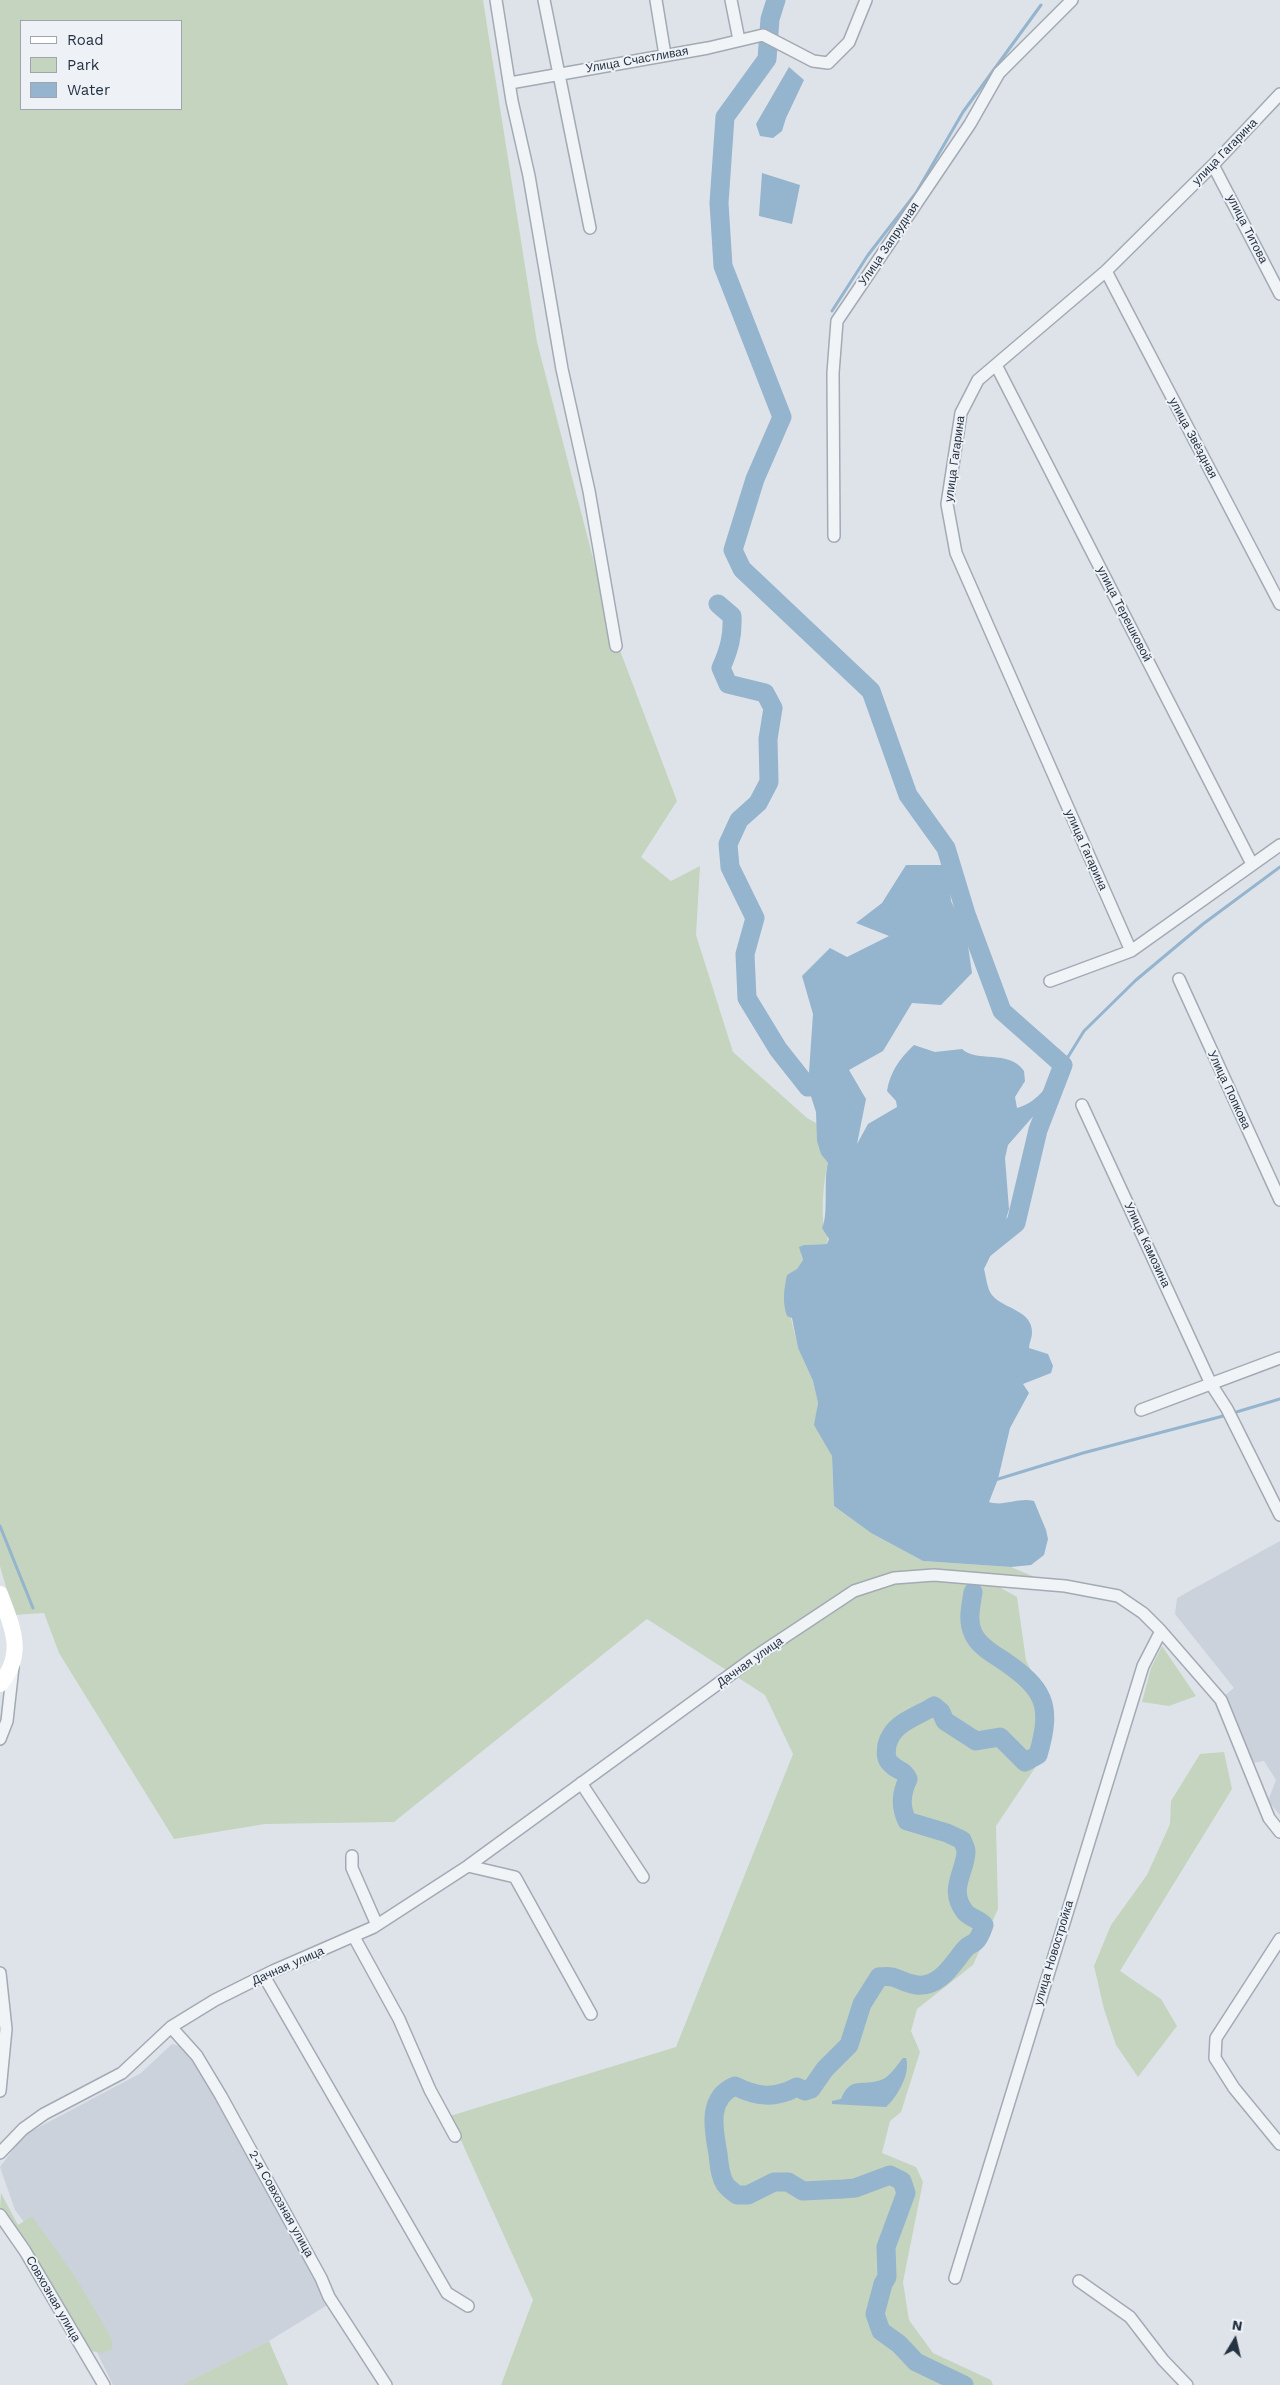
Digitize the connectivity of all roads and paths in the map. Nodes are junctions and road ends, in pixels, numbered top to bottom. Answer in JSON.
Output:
{"nodes":[{"id":1,"x":496,"y":0,"type":"edge"},
{"id":2,"x":544,"y":0,"type":"edge"},
{"id":3,"x":656,"y":0,"type":"edge"},
{"id":4,"x":732,"y":0,"type":"edge"},
{"id":5,"x":866,"y":0,"type":"edge"},
{"id":6,"x":1072,"y":0,"type":"edge"},
{"id":7,"x":739,"y":40,"type":"junction"},
{"id":8,"x":665,"y":55,"type":"junction"},
{"id":9,"x":558,"y":74,"type":"junction"},
{"id":10,"x":510,"y":83,"type":"junction"},
{"id":11,"x":1280,"y":94,"type":"edge"},
{"id":12,"x":1213,"y":165,"type":"junction"},
{"id":13,"x":590,"y":228,"type":"dead end"},
{"id":14,"x":1106,"y":271,"type":"junction"},
{"id":15,"x":1280,"y":294,"type":"edge"},
{"id":16,"x":996,"y":365,"type":"junction"},
{"id":17,"x":834,"y":536,"type":"dead end"},
{"id":18,"x":1280,"y":604,"type":"edge"},
{"id":19,"x":616,"y":646,"type":"dead end"},
{"id":20,"x":1280,"y":845,"type":"edge"},
{"id":21,"x":1252,"y":864,"type":"junction"},
{"id":22,"x":1132,"y":951,"type":"junction"},
{"id":23,"x":1179,"y":979,"type":"dead end"},
{"id":24,"x":1050,"y":981,"type":"dead end"},
{"id":25,"x":1082,"y":1105,"type":"dead end"},
{"id":26,"x":1280,"y":1200,"type":"edge"},
{"id":27,"x":1280,"y":1358,"type":"edge"},
{"id":28,"x":1211,"y":1384,"type":"junction"},
{"id":29,"x":1141,"y":1410,"type":"dead end"},
{"id":30,"x":1280,"y":1515,"type":"edge"},
{"id":31,"x":0,"y":1594,"type":"edge"},
{"id":32,"x":1161,"y":1631,"type":"junction"},
{"id":33,"x":13,"y":1666,"type":"junction"},
{"id":34,"x":0,"y":1684,"type":"edge"},
{"id":35,"x":0,"y":1739,"type":"edge"},
{"id":36,"x":581,"y":1783,"type":"junction"},
{"id":37,"x":1280,"y":1832,"type":"edge"},
{"id":38,"x":352,"y":1856,"type":"dead end"},
{"id":39,"x":468,"y":1866,"type":"junction"},
{"id":40,"x":643,"y":1877,"type":"dead end"},
{"id":41,"x":377,"y":1925,"type":"junction"},
{"id":42,"x":354,"y":1937,"type":"junction"},
{"id":43,"x":1280,"y":1940,"type":"edge"},
{"id":44,"x":0,"y":1973,"type":"edge"},
{"id":45,"x":264,"y":1976,"type":"junction"},
{"id":46,"x":591,"y":2014,"type":"dead end"},
{"id":47,"x":171,"y":2027,"type":"junction"},
{"id":48,"x":0,"y":2091,"type":"edge"},
{"id":49,"x":455,"y":2136,"type":"dead end"},
{"id":50,"x":1280,"y":2144,"type":"edge"},
{"id":51,"x":0,"y":2153,"type":"edge"},
{"id":52,"x":0,"y":2215,"type":"edge"},
{"id":53,"x":955,"y":2278,"type":"dead end"},
{"id":54,"x":1079,"y":2280,"type":"dead end"},
{"id":55,"x":468,"y":2306,"type":"dead end"},
{"id":56,"x":104,"y":2385,"type":"edge"},
{"id":57,"x":386,"y":2385,"type":"edge"},
{"id":58,"x":1187,"y":2385,"type":"edge"}],
"edges":[{"from":1,"to":10,"type":"street"},
{"from":2,"to":9,"type":"street"},
{"from":3,"to":8,"type":"street"},
{"from":4,"to":7,"type":"street"},
{"from":5,"to":7,"type":"street","name":"Улица Счастливая"},
{"from":6,"to":17,"type":"street","name":"Улица Запрудная"},
{"from":7,"to":8,"type":"street","name":"Улица Счастливая"},
{"from":8,"to":9,"type":"street","name":"Улица Счастливая"},
{"from":9,"to":10,"type":"street","name":"Улица Счастливая"},
{"from":9,"to":13,"type":"street"},
{"from":10,"to":19,"type":"street"},
{"from":11,"to":12,"type":"street","name":"улица Гагарина"},
{"from":12,"to":14,"type":"street","name":"улица Гагарина"},
{"from":12,"to":15,"type":"street","name":"улица Титова"},
{"from":14,"to":16,"type":"street","name":"улица Гагарина"},
{"from":14,"to":18,"type":"street","name":"улица Звёздная"},
{"from":16,"to":21,"type":"street","name":"улица Терешковой"},
{"from":16,"to":22,"type":"street","name":"улица Гагарина"},
{"from":20,"to":21,"type":"street"},
{"from":21,"to":22,"type":"street"},
{"from":22,"to":24,"type":"street"},
{"from":23,"to":26,"type":"street","name":"Улица Попкова"},
{"from":25,"to":28,"type":"street","name":"Улица Камозина"},
{"from":27,"to":28,"type":"street"},
{"from":28,"to":29,"type":"street"},
{"from":28,"to":30,"type":"street","name":"Улица Камозина"},
{"from":31,"to":33,"type":"street"},
{"from":32,"to":36,"type":"street","name":"Дачная улица"},
{"from":32,"to":37,"type":"street","name":"Дачная улица"},
{"from":32,"to":53,"type":"street","name":"улица Новостройка"},
{"from":33,"to":34,"type":"street"},
{"from":33,"to":35,"type":"street"},
{"from":36,"to":39,"type":"street","name":"Дачная улица"},
{"from":36,"to":40,"type":"street"},
{"from":38,"to":41,"type":"street"},
{"from":39,"to":41,"type":"street","name":"Дачная улица"},
{"from":39,"to":46,"type":"street"},
{"from":41,"to":42,"type":"street","name":"Дачная улица"},
{"from":42,"to":45,"type":"street","name":"Дачная улица"},
{"from":42,"to":49,"type":"street"},
{"from":43,"to":50,"type":"street"},
{"from":44,"to":48,"type":"street"},
{"from":45,"to":47,"type":"street","name":"Дачная улица"},
{"from":45,"to":55,"type":"street"},
{"from":47,"to":51,"type":"street","name":"Дачная улица"},
{"from":47,"to":57,"type":"street","name":"2-я Совхозная улица"},
{"from":52,"to":56,"type":"street","name":"Совхозная улица"},
{"from":54,"to":58,"type":"street"}]}
